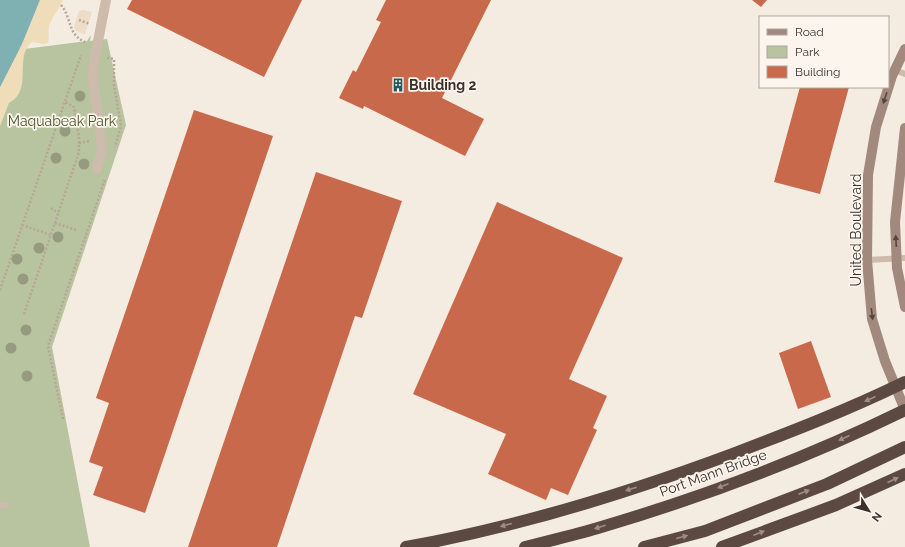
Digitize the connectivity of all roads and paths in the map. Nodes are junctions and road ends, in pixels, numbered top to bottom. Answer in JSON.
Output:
{"nodes":[{"id":1,"x":106,"y":0,"type":"edge"},
{"id":2,"x":61,"y":5,"type":"dead end"},
{"id":3,"x":79,"y":20,"type":"dead end"},
{"id":4,"x":89,"y":30,"type":"dead end"},
{"id":5,"x":87,"y":36,"type":"dead end"},
{"id":6,"x":905,"y":49,"type":"edge"},
{"id":7,"x":82,"y":52,"type":"dead end"},
{"id":8,"x":103,"y":58,"type":"dead end"},
{"id":9,"x":895,"y":70,"type":"junction"},
{"id":10,"x":905,"y":74,"type":"edge"},
{"id":11,"x":65,"y":102,"type":"junction"},
{"id":12,"x":905,"y":128,"type":"edge"},
{"id":13,"x":93,"y":140,"type":"dead end"},
{"id":14,"x":79,"y":143,"type":"junction"},
{"id":15,"x":114,"y":151,"type":"dead end"},
{"id":16,"x":102,"y":171,"type":"joint"},
{"id":17,"x":51,"y":208,"type":"dead end"},
{"id":18,"x":58,"y":213,"type":"junction"},
{"id":19,"x":54,"y":223,"type":"junction"},
{"id":20,"x":22,"y":225,"type":"junction"},
{"id":21,"x":76,"y":230,"type":"dead end"},
{"id":22,"x":51,"y":235,"type":"junction"},
{"id":23,"x":901,"y":258,"type":"edge"},
{"id":24,"x":867,"y":260,"type":"junction"},
{"id":25,"x":0,"y":290,"type":"edge"},
{"id":26,"x":905,"y":307,"type":"edge"},
{"id":27,"x":24,"y":314,"type":"dead end"},
{"id":28,"x":905,"y":382,"type":"edge"},
{"id":29,"x":905,"y":410,"type":"edge"},
{"id":30,"x":63,"y":420,"type":"dead end"},
{"id":31,"x":905,"y":448,"type":"edge"},
{"id":32,"x":905,"y":474,"type":"edge"},
{"id":33,"x":406,"y":547,"type":"edge"},
{"id":34,"x":525,"y":547,"type":"edge"},
{"id":35,"x":644,"y":547,"type":"edge"},
{"id":36,"x":722,"y":547,"type":"edge"}],
"edges":[{"from":1,"to":16,"type":"street"},
{"from":2,"to":5,"type":"path"},
{"from":3,"to":4,"type":"path"},
{"from":6,"to":9,"type":"main road","name":"United Boulevard"},
{"from":7,"to":11,"type":"path"},
{"from":8,"to":15,"type":"path"},
{"from":9,"to":10,"type":"lane"},
{"from":9,"to":24,"type":"main road","name":"United Boulevard","one_way":true},
{"from":11,"to":14,"type":"path"},
{"from":11,"to":20,"type":"path"},
{"from":23,"to":12,"type":"main road","one_way":true},
{"from":13,"to":14,"type":"path"},
{"from":14,"to":18,"type":"path"},
{"from":16,"to":30,"type":"path"},
{"from":17,"to":18,"type":"path"},
{"from":18,"to":19,"type":"path"},
{"from":19,"to":21,"type":"path"},
{"from":19,"to":22,"type":"path"},
{"from":20,"to":22,"type":"path"},
{"from":20,"to":25,"type":"path"},
{"from":22,"to":27,"type":"path"},
{"from":23,"to":24,"type":"lane"},
{"from":23,"to":26,"type":"main road"},
{"from":24,"to":29,"type":"main road","name":"United Boulevard","one_way":true},
{"from":28,"to":33,"type":"highway","one_way":true,"bridge":true},
{"from":29,"to":34,"type":"highway","name":"Port Mann Bridge","one_way":true},
{"from":35,"to":31,"type":"highway","one_way":true},
{"from":36,"to":32,"type":"highway","one_way":true}]}
